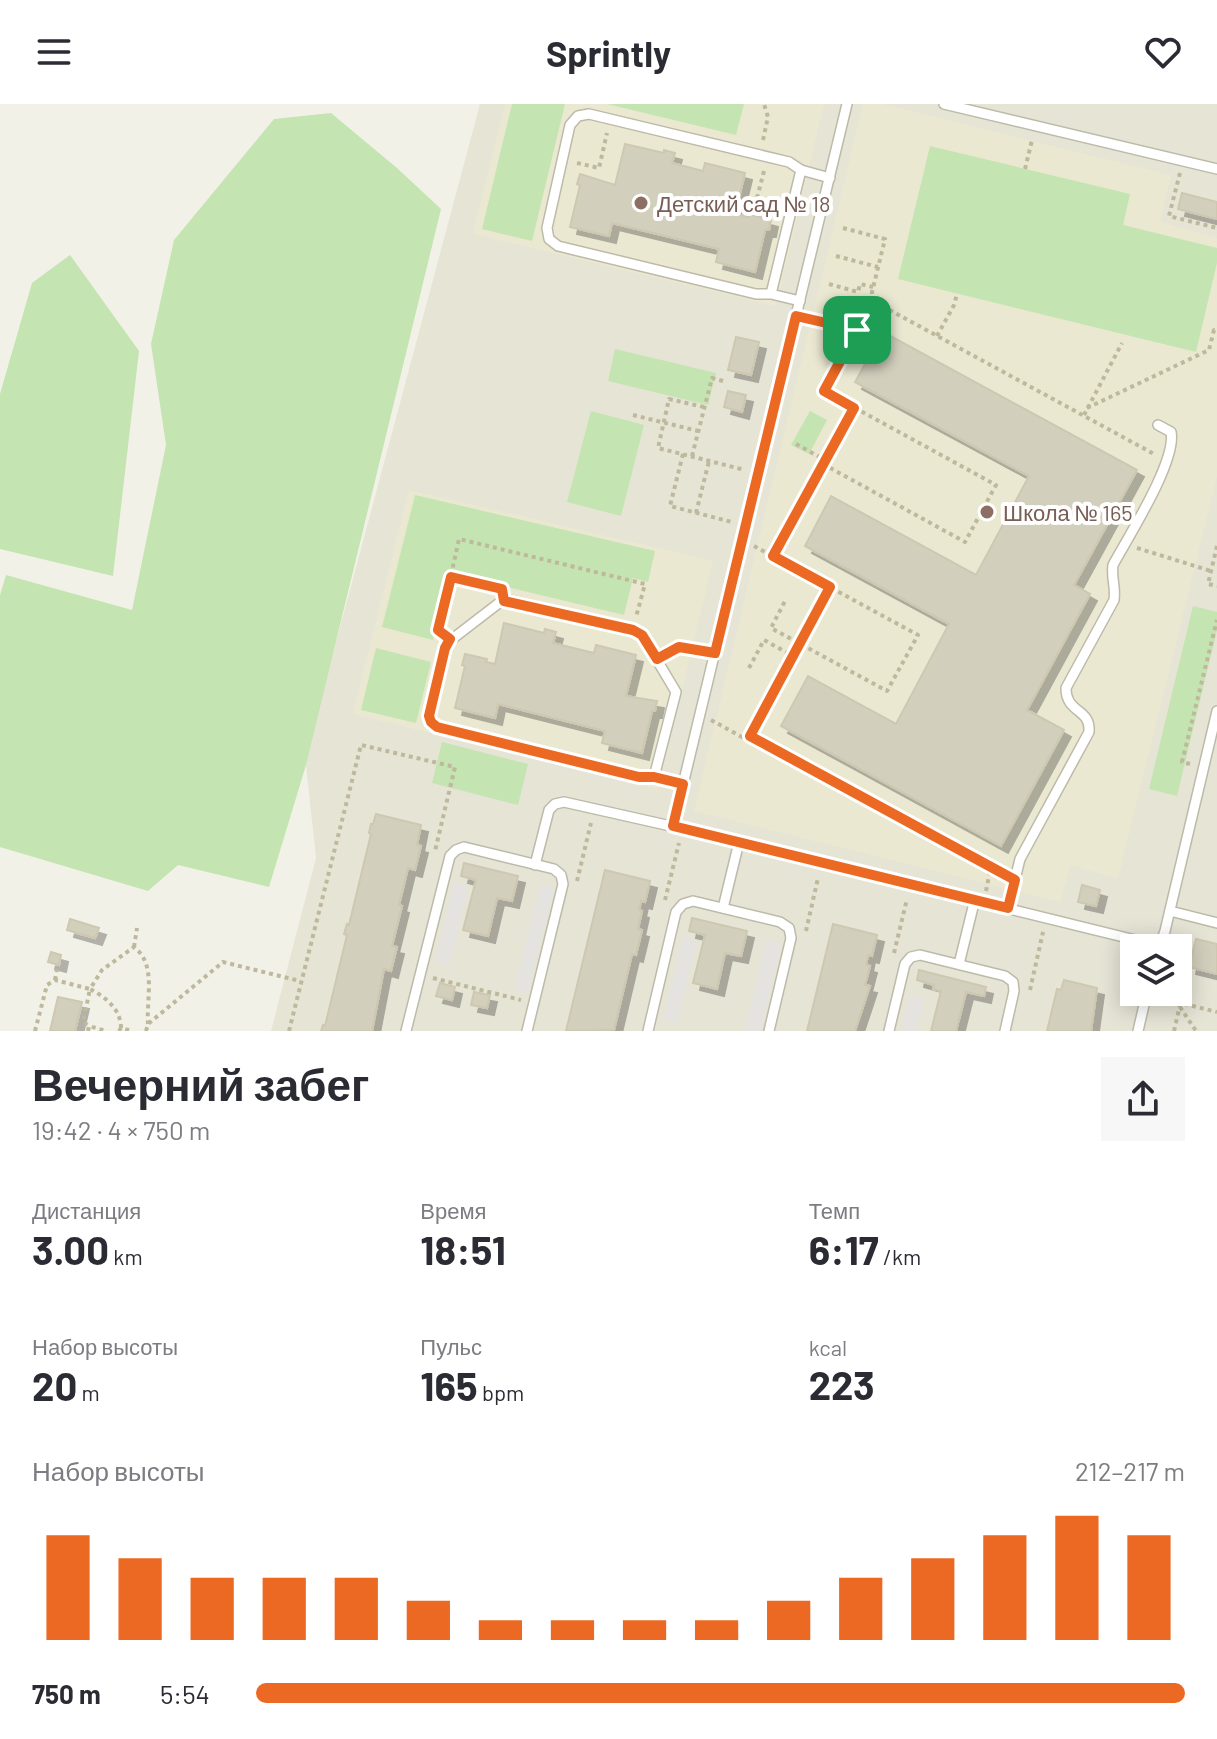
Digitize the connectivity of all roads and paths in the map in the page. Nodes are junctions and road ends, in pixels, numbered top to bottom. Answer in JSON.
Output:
{"nodes":[{"id":1,"x":764,"y":104,"type":"edge"},
{"id":2,"x":847,"y":104,"type":"edge"},
{"id":3,"x":944,"y":104,"type":"edge"},
{"id":4,"x":611,"y":119,"type":"junction"},
{"id":5,"x":1035,"y":126,"type":"junction"},
{"id":6,"x":763,"y":156,"type":"junction"},
{"id":7,"x":563,"y":159,"type":"junction"},
{"id":8,"x":1183,"y":161,"type":"junction"},
{"id":9,"x":1025,"y":169,"type":"dead end"},
{"id":10,"x":1217,"y":169,"type":"edge"},
{"id":11,"x":801,"y":170,"type":"junction"},
{"id":12,"x":830,"y":178,"type":"junction"},
{"id":13,"x":790,"y":214,"type":"junction"},
{"id":14,"x":843,"y":228,"type":"dead end"},
{"id":15,"x":1217,"y":228,"type":"edge"},
{"id":16,"x":836,"y":256,"type":"dead end"},
{"id":17,"x":878,"y":267,"type":"junction"},
{"id":18,"x":829,"y":284,"type":"dead end"},
{"id":19,"x":873,"y":287,"type":"junction"},
{"id":20,"x":771,"y":294,"type":"junction"},
{"id":21,"x":957,"y":294,"type":"dead end"},
{"id":22,"x":800,"y":301,"type":"junction"},
{"id":23,"x":873,"y":301,"type":"junction"},
{"id":24,"x":796,"y":316,"type":"junction"},
{"id":25,"x":857,"y":330,"type":"junction"},
{"id":26,"x":1217,"y":331,"type":"edge"},
{"id":27,"x":937,"y":336,"type":"junction"},
{"id":28,"x":1122,"y":343,"type":"dead end"},
{"id":29,"x":723,"y":381,"type":"dead end"},
{"id":30,"x":704,"y":407,"type":"junction"},
{"id":31,"x":854,"y":408,"type":"junction"},
{"id":32,"x":1087,"y":408,"type":"junction"},
{"id":33,"x":633,"y":415,"type":"dead end"},
{"id":34,"x":1084,"y":415,"type":"junction"},
{"id":35,"x":664,"y":422,"type":"junction"},
{"id":36,"x":1158,"y":425,"type":"dead end"},
{"id":37,"x":698,"y":431,"type":"junction"},
{"id":38,"x":796,"y":444,"type":"dead end"},
{"id":39,"x":683,"y":454,"type":"junction"},
{"id":40,"x":692,"y":456,"type":"junction"},
{"id":41,"x":709,"y":461,"type":"junction"},
{"id":42,"x":1167,"y":461,"type":"junction"},
{"id":43,"x":824,"y":462,"type":"junction"},
{"id":44,"x":745,"y":470,"type":"dead end"},
{"id":45,"x":696,"y":513,"type":"junction"},
{"id":46,"x":732,"y":522,"type":"dead end"},
{"id":47,"x":742,"y":540,"type":"junction"},
{"id":48,"x":1124,"y":545,"type":"junction"},
{"id":49,"x":1217,"y":546,"type":"edge"},
{"id":50,"x":773,"y":556,"type":"junction"},
{"id":51,"x":1211,"y":571,"type":"junction"},
{"id":52,"x":451,"y":577,"type":"junction"},
{"id":53,"x":1217,"y":586,"type":"edge"},
{"id":54,"x":830,"y":587,"type":"junction"},
{"id":55,"x":504,"y":601,"type":"junction"},
{"id":56,"x":785,"y":601,"type":"dead end"},
{"id":57,"x":1217,"y":620,"type":"edge"},
{"id":58,"x":633,"y":630,"type":"junction"},
{"id":59,"x":450,"y":639,"type":"junction"},
{"id":60,"x":799,"y":644,"type":"junction"},
{"id":61,"x":715,"y":653,"type":"junction"},
{"id":62,"x":793,"y":656,"type":"junction"},
{"id":63,"x":657,"y":659,"type":"junction"},
{"id":64,"x":749,"y":668,"type":"dead end"},
{"id":65,"x":1217,"y":711,"type":"edge"},
{"id":66,"x":700,"y":714,"type":"junction"},
{"id":67,"x":750,"y":736,"type":"junction"},
{"id":68,"x":1204,"y":767,"type":"junction"},
{"id":69,"x":654,"y":777,"type":"junction"},
{"id":70,"x":683,"y":784,"type":"junction"},
{"id":71,"x":450,"y":788,"type":"dead end"},
{"id":72,"x":673,"y":826,"type":"junction"},
{"id":73,"x":739,"y":842,"type":"junction"},
{"id":74,"x":535,"y":865,"type":"junction"},
{"id":75,"x":991,"y":866,"type":"junction"},
{"id":76,"x":1015,"y":880,"type":"junction"},
{"id":77,"x":910,"y":884,"type":"junction"},
{"id":78,"x":979,"y":900,"type":"junction"},
{"id":79,"x":723,"y":908,"type":"junction"},
{"id":80,"x":1008,"y":908,"type":"junction"},
{"id":81,"x":1170,"y":911,"type":"junction"},
{"id":82,"x":1047,"y":917,"type":"junction"},
{"id":83,"x":1217,"y":923,"type":"edge"},
{"id":84,"x":137,"y":928,"type":"dead end"},
{"id":85,"x":1163,"y":934,"type":"edge"},
{"id":86,"x":1120,"y":937,"type":"edge"},
{"id":87,"x":134,"y":947,"type":"junction"},
{"id":88,"x":893,"y":956,"type":"dead end"},
{"id":89,"x":959,"y":964,"type":"junction"},
{"id":90,"x":57,"y":969,"type":"dead end"},
{"id":91,"x":420,"y":975,"type":"junction"},
{"id":92,"x":55,"y":980,"type":"junction"},
{"id":93,"x":300,"y":981,"type":"junction"},
{"id":94,"x":90,"y":989,"type":"junction"},
{"id":95,"x":1027,"y":1002,"type":"dead end"},
{"id":96,"x":534,"y":1003,"type":"junction"},
{"id":97,"x":1144,"y":1006,"type":"edge"},
{"id":98,"x":1180,"y":1006,"type":"edge"},
{"id":99,"x":1181,"y":1006,"type":"edge"},
{"id":100,"x":1185,"y":1006,"type":"edge"},
{"id":101,"x":1217,"y":1012,"type":"edge"},
{"id":102,"x":148,"y":1024,"type":"junction"},
{"id":103,"x":89,"y":1028,"type":"edge"},
{"id":104,"x":120,"y":1030,"type":"edge"},
{"id":105,"x":35,"y":1031,"type":"edge"},
{"id":106,"x":106,"y":1031,"type":"edge"},
{"id":107,"x":132,"y":1031,"type":"edge"},
{"id":108,"x":146,"y":1031,"type":"edge"},
{"id":109,"x":289,"y":1031,"type":"edge"},
{"id":110,"x":406,"y":1031,"type":"edge"},
{"id":111,"x":527,"y":1031,"type":"edge"},
{"id":112,"x":648,"y":1031,"type":"edge"},
{"id":113,"x":769,"y":1031,"type":"edge"},
{"id":114,"x":889,"y":1031,"type":"edge"},
{"id":115,"x":1005,"y":1031,"type":"edge"},
{"id":116,"x":1138,"y":1031,"type":"edge"},
{"id":117,"x":1174,"y":1031,"type":"edge"},
{"id":118,"x":1196,"y":1031,"type":"edge"}],
"edges":[{"from":1,"to":6,"type":"path"},
{"from":2,"to":12,"type":"lane"},
{"from":3,"to":5,"type":"lane"},
{"from":4,"to":6,"type":"lane"},
{"from":4,"to":7,"type":"lane"},
{"from":4,"to":7,"type":"path"},
{"from":5,"to":8,"type":"lane"},
{"from":5,"to":9,"type":"path"},
{"from":6,"to":11,"type":"lane"},
{"from":6,"to":13,"type":"path"},
{"from":7,"to":20,"type":"lane"},
{"from":8,"to":10,"type":"lane"},
{"from":8,"to":15,"type":"path"},
{"from":11,"to":12,"type":"lane"},
{"from":11,"to":13,"type":"lane"},
{"from":12,"to":22,"type":"lane"},
{"from":13,"to":20,"type":"lane"},
{"from":14,"to":17,"type":"path"},
{"from":16,"to":17,"type":"path"},
{"from":17,"to":19,"type":"path"},
{"from":18,"to":19,"type":"path"},
{"from":19,"to":23,"type":"path"},
{"from":20,"to":22,"type":"lane"},
{"from":21,"to":27,"type":"path"},
{"from":22,"to":24,"type":"lane"},
{"from":23,"to":25,"type":"path"},
{"from":23,"to":27,"type":"path"},
{"from":24,"to":25,"type":"path"},
{"from":24,"to":47,"type":"lane"},
{"from":25,"to":31,"type":"path"},
{"from":26,"to":32,"type":"path"},
{"from":27,"to":34,"type":"path"},
{"from":28,"to":32,"type":"path"},
{"from":29,"to":30,"type":"path"},
{"from":30,"to":35,"type":"path"},
{"from":30,"to":37,"type":"path"},
{"from":31,"to":43,"type":"path"},
{"from":31,"to":43,"type":"path"},
{"from":32,"to":34,"type":"path"},
{"from":33,"to":35,"type":"path"},
{"from":34,"to":42,"type":"path"},
{"from":35,"to":37,"type":"path"},
{"from":35,"to":39,"type":"path"},
{"from":36,"to":42,"type":"lane"},
{"from":37,"to":40,"type":"path"},
{"from":38,"to":43,"type":"path"},
{"from":39,"to":40,"type":"path"},
{"from":39,"to":45,"type":"path"},
{"from":40,"to":41,"type":"path"},
{"from":41,"to":44,"type":"path"},
{"from":41,"to":45,"type":"path"},
{"from":42,"to":48,"type":"lane"},
{"from":43,"to":50,"type":"path"},
{"from":45,"to":46,"type":"path"},
{"from":47,"to":50,"type":"path"},
{"from":47,"to":61,"type":"lane"},
{"from":48,"to":51,"type":"path"},
{"from":48,"to":76,"type":"lane"},
{"from":49,"to":51,"type":"path"},
{"from":50,"to":54,"type":"path"},
{"from":51,"to":53,"type":"path"},
{"from":52,"to":55,"type":"path"},
{"from":52,"to":58,"type":"path"},
{"from":52,"to":59,"type":"path"},
{"from":54,"to":60,"type":"path"},
{"from":54,"to":60,"type":"path"},
{"from":55,"to":58,"type":"lane"},
{"from":55,"to":59,"type":"lane"},
{"from":56,"to":60,"type":"path"},
{"from":57,"to":68,"type":"path"},
{"from":58,"to":63,"type":"lane"},
{"from":59,"to":69,"type":"lane"},
{"from":60,"to":62,"type":"path"},
{"from":61,"to":63,"type":"lane"},
{"from":61,"to":66,"type":"lane"},
{"from":62,"to":64,"type":"path"},
{"from":62,"to":67,"type":"path"},
{"from":63,"to":69,"type":"lane"},
{"from":65,"to":68,"type":"lane"},
{"from":66,"to":67,"type":"path"},
{"from":66,"to":70,"type":"lane"},
{"from":67,"to":75,"type":"path"},
{"from":68,"to":81,"type":"lane"},
{"from":69,"to":70,"type":"lane"},
{"from":70,"to":72,"type":"lane"},
{"from":71,"to":93,"type":"path"},
{"from":72,"to":73,"type":"lane"},
{"from":72,"to":74,"type":"lane"},
{"from":73,"to":77,"type":"lane"},
{"from":73,"to":79,"type":"lane"},
{"from":74,"to":91,"type":"lane"},
{"from":74,"to":96,"type":"lane"},
{"from":75,"to":76,"type":"path"},
{"from":75,"to":78,"type":"path"},
{"from":76,"to":80,"type":"lane"},
{"from":77,"to":78,"type":"lane"},
{"from":77,"to":88,"type":"path"},
{"from":78,"to":80,"type":"lane"},
{"from":78,"to":89,"type":"lane"},
{"from":79,"to":112,"type":"lane"},
{"from":79,"to":113,"type":"lane"},
{"from":80,"to":82,"type":"lane"},
{"from":81,"to":83,"type":"lane"},
{"from":81,"to":85,"type":"lane"},
{"from":82,"to":86,"type":"lane"},
{"from":82,"to":95,"type":"path"},
{"from":84,"to":87,"type":"path"},
{"from":87,"to":94,"type":"path"},
{"from":87,"to":102,"type":"path"},
{"from":89,"to":114,"type":"lane"},
{"from":89,"to":115,"type":"lane"},
{"from":90,"to":92,"type":"path"},
{"from":91,"to":96,"type":"path"},
{"from":91,"to":110,"type":"lane"},
{"from":92,"to":94,"type":"path"},
{"from":92,"to":105,"type":"path"},
{"from":93,"to":102,"type":"path"},
{"from":93,"to":109,"type":"path"},
{"from":94,"to":103,"type":"path"},
{"from":94,"to":104,"type":"path"},
{"from":96,"to":111,"type":"lane"},
{"from":97,"to":116,"type":"lane"},
{"from":98,"to":117,"type":"path"},
{"from":99,"to":118,"type":"path"},
{"from":100,"to":101,"type":"path"},
{"from":102,"to":108,"type":"path"},
{"from":103,"to":106,"type":"path"},
{"from":104,"to":107,"type":"path"}]}
